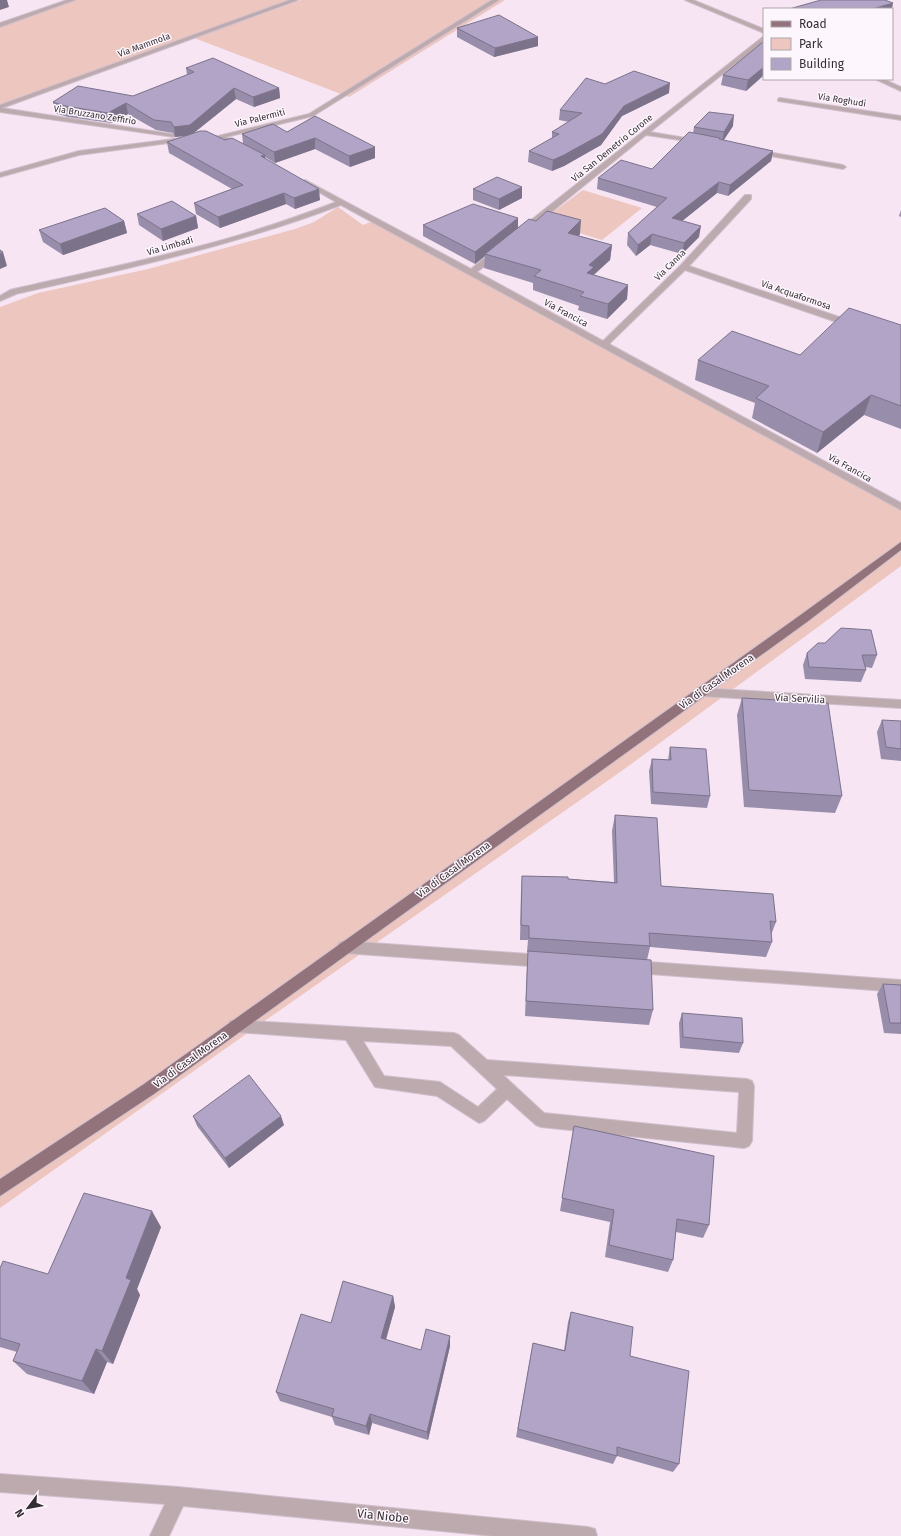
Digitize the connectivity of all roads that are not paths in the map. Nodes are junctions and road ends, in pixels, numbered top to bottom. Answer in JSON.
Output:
{"nodes":[{"id":1,"x":72,"y":0,"type":"edge"},
{"id":2,"x":295,"y":0,"type":"edge"},
{"id":3,"x":496,"y":0,"type":"edge"},
{"id":4,"x":688,"y":0,"type":"edge"},
{"id":5,"x":0,"y":25,"type":"edge"},
{"id":6,"x":763,"y":31,"type":"edge"},
{"id":7,"x":763,"y":39,"type":"edge"},
{"id":8,"x":901,"y":79,"type":"edge"},
{"id":9,"x":880,"y":80,"type":"edge"},
{"id":10,"x":888,"y":83,"type":"junction"},
{"id":11,"x":901,"y":89,"type":"edge"},
{"id":12,"x":780,"y":100,"type":"dead end"},
{"id":13,"x":0,"y":107,"type":"edge"},
{"id":14,"x":0,"y":110,"type":"edge"},
{"id":15,"x":901,"y":118,"type":"edge"},
{"id":16,"x":644,"y":133,"type":"junction"},
{"id":17,"x":208,"y":137,"type":"edge"},
{"id":18,"x":221,"y":137,"type":"junction"},
{"id":19,"x":705,"y":143,"type":"edge"},
{"id":20,"x":248,"y":151,"type":"edge"},
{"id":21,"x":751,"y":151,"type":"edge"},
{"id":22,"x":843,"y":167,"type":"dead end"},
{"id":23,"x":0,"y":175,"type":"edge"},
{"id":24,"x":295,"y":177,"type":"edge"},
{"id":25,"x":748,"y":197,"type":"dead end"},
{"id":26,"x":342,"y":202,"type":"junction"},
{"id":27,"x":521,"y":233,"type":"edge"},
{"id":28,"x":502,"y":248,"type":"edge"},
{"id":29,"x":684,"y":267,"type":"junction"},
{"id":30,"x":471,"y":273,"type":"junction"},
{"id":31,"x":0,"y":299,"type":"edge"},
{"id":32,"x":856,"y":326,"type":"edge"},
{"id":33,"x":604,"y":344,"type":"junction"},
{"id":34,"x":901,"y":507,"type":"edge"},
{"id":35,"x":901,"y":545,"type":"edge"},
{"id":36,"x":700,"y":692,"type":"junction"},
{"id":37,"x":901,"y":704,"type":"edge"},
{"id":38,"x":344,"y":947,"type":"junction"},
{"id":39,"x":554,"y":962,"type":"edge"},
{"id":40,"x":625,"y":967,"type":"edge"},
{"id":41,"x":901,"y":986,"type":"edge"},
{"id":42,"x":235,"y":1026,"type":"junction"},
{"id":43,"x":350,"y":1032,"type":"junction"},
{"id":44,"x":484,"y":1067,"type":"junction"},
{"id":45,"x":507,"y":1088,"type":"junction"},
{"id":46,"x":0,"y":1188,"type":"edge"},
{"id":47,"x":0,"y":1483,"type":"edge"},
{"id":48,"x":178,"y":1496,"type":"junction"},
{"id":49,"x":159,"y":1536,"type":"edge"},
{"id":50,"x":588,"y":1536,"type":"edge"}],
"edges":[{"from":1,"to":5,"type":"street"},
{"from":2,"to":13,"type":"street","name":"Via Mammola"},
{"from":3,"to":18,"type":"street","name":"Via Palermiti"},
{"from":4,"to":6,"type":"street"},
{"from":7,"to":16,"type":"street","name":"Via San Demetrio Corone"},
{"from":8,"to":10,"type":"street"},
{"from":9,"to":10,"type":"street"},
{"from":10,"to":11,"type":"street"},
{"from":12,"to":15,"type":"street","name":"Via Roghudi"},
{"from":14,"to":23,"type":"street","name":"Via Bruzzano Zeffirio"},
{"from":16,"to":19,"type":"street"},
{"from":16,"to":27,"type":"street","name":"Via San Demetrio Corone"},
{"from":17,"to":18,"type":"street","name":"Via Palermiti"},
{"from":18,"to":20,"type":"street"},
{"from":21,"to":22,"type":"street"},
{"from":24,"to":26,"type":"street","name":"Via Francica"},
{"from":25,"to":29,"type":"street","name":"Via Canna"},
{"from":26,"to":30,"type":"street","name":"Via Francica"},
{"from":26,"to":31,"type":"street","name":"Via Limbadi"},
{"from":28,"to":30,"type":"street"},
{"from":29,"to":32,"type":"street","name":"Via Acquaformosa"},
{"from":29,"to":33,"type":"street","name":"Via Canna"},
{"from":30,"to":33,"type":"street","name":"Via Francica"},
{"from":33,"to":34,"type":"street","name":"Via Francica"},
{"from":35,"to":36,"type":"main road","name":"Via di Casal Morena"},
{"from":36,"to":37,"type":"street","name":"Via Servilia"},
{"from":36,"to":38,"type":"main road","name":"Via di Casal Morena"},
{"from":38,"to":39,"type":"street"},
{"from":38,"to":42,"type":"main road","name":"Via di Casal Morena"},
{"from":40,"to":41,"type":"street"},
{"from":42,"to":43,"type":"street"},
{"from":42,"to":46,"type":"main road","name":"Via di Casal Morena"},
{"from":43,"to":44,"type":"street"},
{"from":43,"to":45,"type":"street"},
{"from":44,"to":45,"type":"street"},
{"from":44,"to":45,"type":"street"},
{"from":47,"to":48,"type":"street","name":"Via Niobe"},
{"from":48,"to":49,"type":"street"},
{"from":48,"to":50,"type":"street","name":"Via Niobe"}]}
